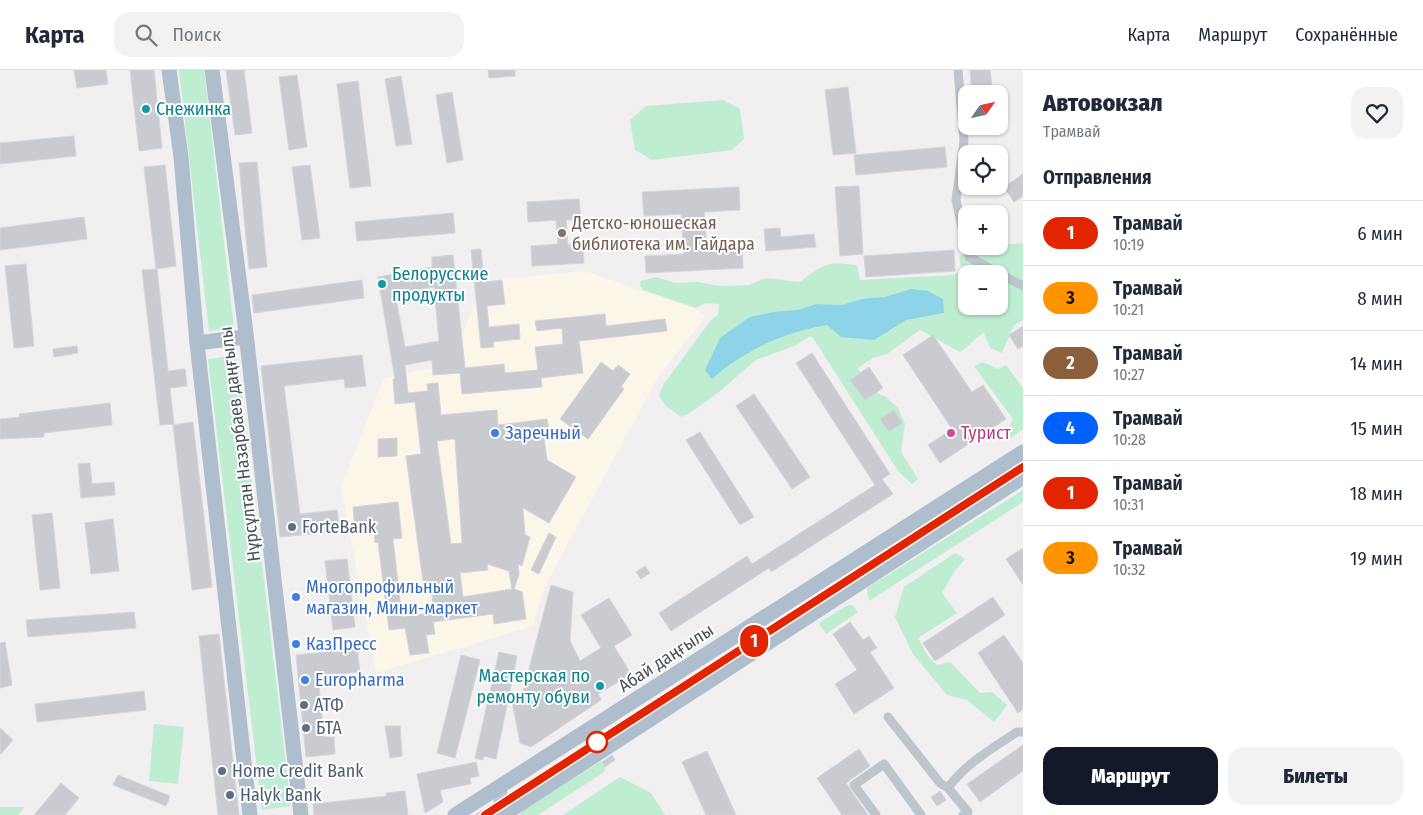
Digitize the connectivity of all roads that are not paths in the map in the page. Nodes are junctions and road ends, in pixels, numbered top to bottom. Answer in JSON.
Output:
{"nodes":[{"id":1,"x":169,"y":70,"type":"edge"},
{"id":2,"x":212,"y":70,"type":"edge"},
{"id":3,"x":958,"y":70,"type":"edge"},
{"id":4,"x":958,"y":209,"type":"edge"},
{"id":5,"x":968,"y":255,"type":"edge"},
{"id":6,"x":1023,"y":286,"type":"edge"},
{"id":7,"x":245,"y":337,"type":"junction"},
{"id":8,"x":197,"y":343,"type":"junction"},
{"id":9,"x":1023,"y":452,"type":"edge"},
{"id":10,"x":1023,"y":477,"type":"edge"},
{"id":11,"x":888,"y":718,"type":"dead end"},
{"id":12,"x":1023,"y":732,"type":"edge"},
{"id":13,"x":500,"y":787,"type":"junction"},
{"id":14,"x":948,"y":788,"type":"junction"},
{"id":15,"x":967,"y":814,"type":"edge"},
{"id":16,"x":250,"y":815,"type":"edge"},
{"id":17,"x":301,"y":815,"type":"edge"},
{"id":18,"x":455,"y":815,"type":"edge"},
{"id":19,"x":502,"y":815,"type":"edge"},
{"id":20,"x":876,"y":815,"type":"edge"},
{"id":21,"x":921,"y":815,"type":"edge"}],
"edges":[{"from":1,"to":8,"type":"main road","name":"Нұрсұлтан Назарбаев даңғылы"},
{"from":2,"to":7,"type":"main road","name":"Нұрсұлтан Назарбаев даңғылы"},
{"from":3,"to":4,"type":"street"},
{"from":5,"to":6,"type":"street"},
{"from":7,"to":8,"type":"main road"},
{"from":7,"to":17,"type":"main road","name":"Нұрсұлтан Назарбаев даңғылы"},
{"from":8,"to":16,"type":"main road","name":"Нұрсұлтан Назарбаев даңғылы"},
{"from":9,"to":13,"type":"main road","name":"Абай даңғылы"},
{"from":10,"to":19,"type":"main road"},
{"from":11,"to":14,"type":"street"},
{"from":12,"to":14,"type":"street"},
{"from":13,"to":18,"type":"main road","name":"Абай даңғылы"},
{"from":13,"to":19,"type":"street"},
{"from":14,"to":15,"type":"street"},
{"from":20,"to":21,"type":"street"}]}
